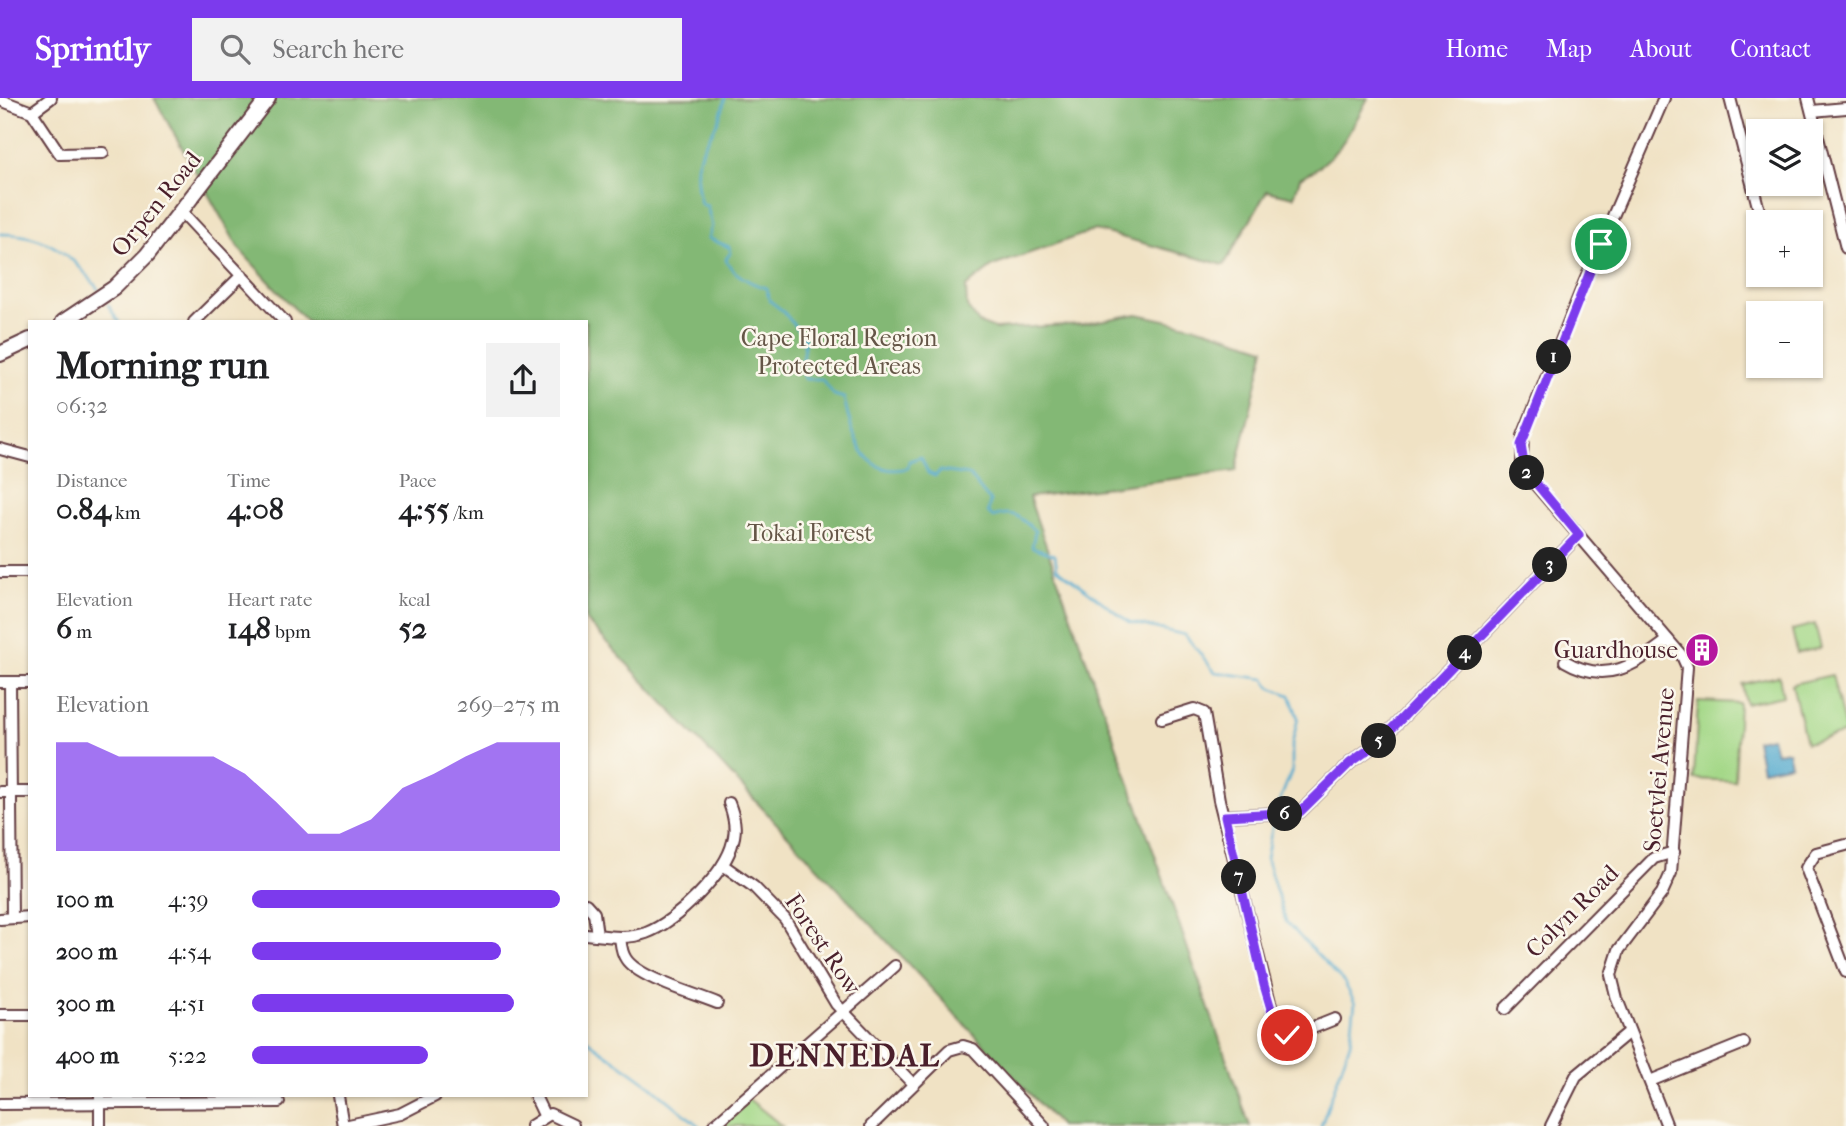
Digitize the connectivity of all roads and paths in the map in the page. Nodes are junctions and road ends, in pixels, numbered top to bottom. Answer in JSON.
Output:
{"nodes":[{"id":1,"x":51,"y":98,"type":"edge"},
{"id":2,"x":268,"y":98,"type":"edge"},
{"id":3,"x":1664,"y":98,"type":"edge"},
{"id":4,"x":1730,"y":98,"type":"edge"},
{"id":5,"x":1808,"y":98,"type":"edge"},
{"id":6,"x":0,"y":100,"type":"edge"},
{"id":7,"x":1832,"y":102,"type":"edge"},
{"id":8,"x":1846,"y":108,"type":"edge"},
{"id":9,"x":1812,"y":111,"type":"junction"},
{"id":10,"x":32,"y":113,"type":"junction"},
{"id":11,"x":103,"y":153,"type":"dead end"},
{"id":12,"x":1759,"y":210,"type":"edge"},
{"id":13,"x":181,"y":211,"type":"junction"},
{"id":14,"x":1846,"y":248,"type":"edge"},
{"id":15,"x":242,"y":275,"type":"junction"},
{"id":16,"x":66,"y":320,"type":"edge"},
{"id":17,"x":196,"y":320,"type":"edge"},
{"id":18,"x":283,"y":320,"type":"edge"},
{"id":19,"x":28,"y":341,"type":"edge"},
{"id":20,"x":0,"y":354,"type":"edge"},
{"id":21,"x":0,"y":449,"type":"edge"},
{"id":22,"x":28,"y":456,"type":"edge"},
{"id":23,"x":1579,"y":535,"type":"junction"},
{"id":24,"x":0,"y":572,"type":"edge"},
{"id":25,"x":28,"y":572,"type":"edge"},
{"id":26,"x":1668,"y":640,"type":"junction"},
{"id":27,"x":1565,"y":661,"type":"dead end"},
{"id":28,"x":5,"y":682,"type":"edge"},
{"id":29,"x":28,"y":682,"type":"edge"},
{"id":30,"x":1162,"y":719,"type":"dead end"},
{"id":31,"x":5,"y":792,"type":"edge"},
{"id":32,"x":28,"y":792,"type":"edge"},
{"id":33,"x":729,"y":803,"type":"dead end"},
{"id":34,"x":1225,"y":816,"type":"junction"},
{"id":35,"x":1846,"y":845,"type":"edge"},
{"id":36,"x":1674,"y":852,"type":"junction"},
{"id":37,"x":723,"y":865,"type":"junction"},
{"id":38,"x":588,"y":906,"type":"edge"},
{"id":39,"x":28,"y":917,"type":"edge"},
{"id":40,"x":12,"y":918,"type":"junction"},
{"id":41,"x":0,"y":919,"type":"edge"},
{"id":42,"x":592,"y":935,"type":"edge"},
{"id":43,"x":620,"y":937,"type":"junction"},
{"id":44,"x":895,"y":966,"type":"dead end"},
{"id":45,"x":1846,"y":972,"type":"edge"},
{"id":46,"x":717,"y":1003,"type":"dead end"},
{"id":47,"x":1505,"y":1009,"type":"dead end"},
{"id":48,"x":842,"y":1012,"type":"junction"},
{"id":49,"x":28,"y":1015,"type":"edge"},
{"id":50,"x":0,"y":1016,"type":"edge"},
{"id":51,"x":1335,"y":1019,"type":"dead end"},
{"id":52,"x":1629,"y":1032,"type":"junction"},
{"id":53,"x":1744,"y":1043,"type":"dead end"},
{"id":54,"x":1650,"y":1081,"type":"junction"},
{"id":55,"x":912,"y":1083,"type":"junction"},
{"id":56,"x":338,"y":1097,"type":"edge"},
{"id":57,"x":433,"y":1097,"type":"edge"},
{"id":58,"x":535,"y":1097,"type":"edge"},
{"id":59,"x":100,"y":1099,"type":"edge"},
{"id":60,"x":279,"y":1102,"type":"dead end"},
{"id":61,"x":0,"y":1104,"type":"edge"},
{"id":62,"x":544,"y":1115,"type":"junction"},
{"id":63,"x":573,"y":1125,"type":"edge"},
{"id":64,"x":100,"y":1126,"type":"edge"},
{"id":65,"x":343,"y":1126,"type":"edge"},
{"id":66,"x":531,"y":1126,"type":"edge"},
{"id":67,"x":713,"y":1126,"type":"edge"},
{"id":68,"x":871,"y":1126,"type":"edge"},
{"id":69,"x":1044,"y":1126,"type":"edge"},
{"id":70,"x":1551,"y":1126,"type":"edge"},
{"id":71,"x":1667,"y":1126,"type":"edge"}],
"edges":[{"from":1,"to":10,"type":"street"},
{"from":2,"to":13,"type":"main road","name":"Orpen Road"},
{"from":3,"to":23,"type":"street","name":"Soetvlei Avenue"},
{"from":4,"to":12,"type":"street"},
{"from":5,"to":9,"type":"street"},
{"from":6,"to":10,"type":"street"},
{"from":7,"to":8,"type":"street"},
{"from":7,"to":9,"type":"street"},
{"from":9,"to":14,"type":"street"},
{"from":10,"to":11,"type":"street"},
{"from":13,"to":15,"type":"street"},
{"from":13,"to":16,"type":"main road","name":"Orpen Road"},
{"from":15,"to":17,"type":"street"},
{"from":15,"to":18,"type":"street"},
{"from":19,"to":20,"type":"main road"},
{"from":21,"to":22,"type":"street"},
{"from":23,"to":26,"type":"street","name":"Soetvlei Avenue"},
{"from":23,"to":34,"type":"street"},
{"from":24,"to":25,"type":"street"},
{"from":26,"to":27,"type":"street"},
{"from":26,"to":36,"type":"street","name":"Soetvlei Avenue"},
{"from":28,"to":29,"type":"street"},
{"from":28,"to":31,"type":"street"},
{"from":30,"to":34,"type":"street"},
{"from":31,"to":32,"type":"street"},
{"from":31,"to":40,"type":"street"},
{"from":33,"to":37,"type":"street"},
{"from":34,"to":51,"type":"street"},
{"from":35,"to":45,"type":"street"},
{"from":36,"to":47,"type":"street","name":"Colyn Road"},
{"from":36,"to":52,"type":"street","name":"Soetvlei Avenue"},
{"from":37,"to":43,"type":"street"},
{"from":37,"to":48,"type":"street","name":"Forest Row"},
{"from":38,"to":42,"type":"street"},
{"from":39,"to":40,"type":"street"},
{"from":40,"to":41,"type":"street"},
{"from":42,"to":43,"type":"street"},
{"from":43,"to":46,"type":"street"},
{"from":44,"to":48,"type":"street"},
{"from":48,"to":55,"type":"street","name":"Forest Row"},
{"from":48,"to":67,"type":"street"},
{"from":49,"to":50,"type":"street"},
{"from":52,"to":54,"type":"street","name":"Soetvlei Avenue"},
{"from":52,"to":70,"type":"street"},
{"from":53,"to":54,"type":"street"},
{"from":54,"to":71,"type":"street","name":"Soetvlei Avenue"},
{"from":55,"to":68,"type":"street"},
{"from":55,"to":69,"type":"street"},
{"from":56,"to":65,"type":"street"},
{"from":57,"to":65,"type":"street"},
{"from":58,"to":62,"type":"street"},
{"from":59,"to":60,"type":"street"},
{"from":59,"to":61,"type":"street"},
{"from":59,"to":64,"type":"street"},
{"from":62,"to":63,"type":"street"},
{"from":62,"to":66,"type":"street"}]}
